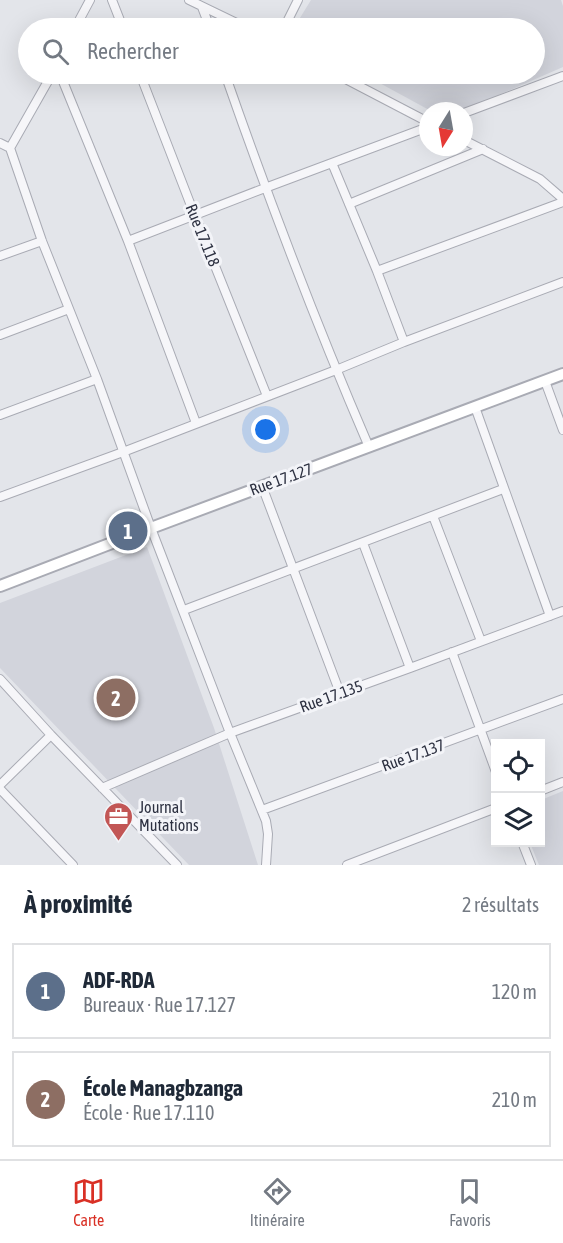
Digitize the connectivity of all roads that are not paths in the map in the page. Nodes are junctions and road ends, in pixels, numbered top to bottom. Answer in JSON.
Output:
{"nodes":[{"id":1,"x":90,"y":0,"type":"edge"},
{"id":2,"x":112,"y":0,"type":"edge"},
{"id":3,"x":189,"y":0,"type":"edge"},
{"id":4,"x":298,"y":0,"type":"edge"},
{"id":5,"x":202,"y":7,"type":"junction"},
{"id":6,"x":80,"y":18,"type":"edge"},
{"id":7,"x":119,"y":18,"type":"edge"},
{"id":8,"x":206,"y":18,"type":"edge"},
{"id":9,"x":226,"y":18,"type":"edge"},
{"id":10,"x":289,"y":18,"type":"edge"},
{"id":11,"x":563,"y":76,"type":"edge"},
{"id":12,"x":545,"y":83,"type":"edge"},
{"id":13,"x":45,"y":84,"type":"edge"},
{"id":14,"x":64,"y":84,"type":"edge"},
{"id":15,"x":144,"y":84,"type":"edge"},
{"id":16,"x":229,"y":84,"type":"edge"},
{"id":17,"x":355,"y":84,"type":"edge"},
{"id":18,"x":542,"y":84,"type":"edge"},
{"id":19,"x":473,"y":110,"type":"edge"},
{"id":20,"x":419,"y":117,"type":"edge"},
{"id":21,"x":419,"y":130,"type":"edge"},
{"id":22,"x":473,"y":144,"type":"edge"},
{"id":23,"x":3,"y":145,"type":"edge"},
{"id":24,"x":483,"y":149,"type":"junction"},
{"id":25,"x":332,"y":163,"type":"junction"},
{"id":26,"x":265,"y":188,"type":"junction"},
{"id":27,"x":563,"y":200,"type":"edge"},
{"id":28,"x":349,"y":204,"type":"junction"},
{"id":29,"x":195,"y":216,"type":"junction"},
{"id":30,"x":42,"y":241,"type":"junction"},
{"id":31,"x":128,"y":241,"type":"junction"},
{"id":32,"x":0,"y":256,"type":"edge"},
{"id":33,"x":377,"y":271,"type":"junction"},
{"id":34,"x":563,"y":282,"type":"edge"},
{"id":35,"x":69,"y":309,"type":"junction"},
{"id":36,"x":0,"y":335,"type":"edge"},
{"id":37,"x":404,"y":342,"type":"junction"},
{"id":38,"x":336,"y":370,"type":"junction"},
{"id":39,"x":563,"y":374,"type":"edge"},
{"id":40,"x":97,"y":379,"type":"junction"},
{"id":41,"x":545,"y":381,"type":"junction"},
{"id":42,"x":267,"y":396,"type":"junction"},
{"id":43,"x":475,"y":407,"type":"junction"},
{"id":44,"x":0,"y":415,"type":"edge"},
{"id":45,"x":196,"y":423,"type":"junction"},
{"id":46,"x":563,"y":430,"type":"edge"},
{"id":47,"x":369,"y":447,"type":"junction"},
{"id":48,"x":123,"y":452,"type":"junction"},
{"id":49,"x":262,"y":486,"type":"junction"},
{"id":50,"x":503,"y":489,"type":"junction"},
{"id":51,"x":0,"y":497,"type":"edge"},
{"id":52,"x":433,"y":516,"type":"junction"},
{"id":53,"x":151,"y":528,"type":"junction"},
{"id":54,"x":363,"y":543,"type":"junction"},
{"id":55,"x":294,"y":569,"type":"junction"},
{"id":56,"x":0,"y":586,"type":"edge"},
{"id":57,"x":184,"y":610,"type":"junction"},
{"id":58,"x":563,"y":611,"type":"edge"},
{"id":59,"x":550,"y":616,"type":"junction"},
{"id":60,"x":482,"y":641,"type":"junction"},
{"id":61,"x":452,"y":652,"type":"junction"},
{"id":62,"x":410,"y":668,"type":"junction"},
{"id":63,"x":0,"y":679,"type":"edge"},
{"id":64,"x":340,"y":693,"type":"junction"},
{"id":65,"x":563,"y":699,"type":"edge"},
{"id":66,"x":480,"y":730,"type":"junction"},
{"id":67,"x":230,"y":733,"type":"junction"},
{"id":68,"x":51,"y":735,"type":"junction"},
{"id":69,"x":491,"y":760,"type":"edge"},
{"id":70,"x":563,"y":782,"type":"edge"},
{"id":71,"x":0,"y":787,"type":"edge"},
{"id":72,"x":102,"y":788,"type":"junction"},
{"id":73,"x":545,"y":789,"type":"edge"},
{"id":74,"x":262,"y":810,"type":"junction"},
{"id":75,"x":491,"y":810,"type":"edge"},
{"id":76,"x":524,"y":847,"type":"edge"},
{"id":77,"x":73,"y":865,"type":"edge"},
{"id":78,"x":177,"y":865,"type":"edge"},
{"id":79,"x":266,"y":865,"type":"edge"},
{"id":80,"x":347,"y":865,"type":"edge"},
{"id":81,"x":531,"y":865,"type":"edge"}],
"edges":[{"from":1,"to":6,"type":"street"},
{"from":2,"to":7,"type":"street"},
{"from":3,"to":5,"type":"street"},
{"from":4,"to":10,"type":"street"},
{"from":5,"to":8,"type":"street"},
{"from":5,"to":9,"type":"street"},
{"from":11,"to":12,"type":"street"},
{"from":13,"to":23,"type":"street"},
{"from":14,"to":31,"type":"street"},
{"from":15,"to":29,"type":"street","name":"Rue 17.118"},
{"from":16,"to":26,"type":"street"},
{"from":17,"to":20,"type":"street"},
{"from":18,"to":19,"type":"street"},
{"from":21,"to":25,"type":"street"},
{"from":22,"to":24,"type":"street"},
{"from":23,"to":30,"type":"street"},
{"from":24,"to":27,"type":"street"},
{"from":24,"to":28,"type":"street"},
{"from":25,"to":26,"type":"street"},
{"from":25,"to":28,"type":"street"},
{"from":26,"to":29,"type":"street"},
{"from":26,"to":38,"type":"street"},
{"from":27,"to":33,"type":"street"},
{"from":28,"to":33,"type":"street"},
{"from":29,"to":31,"type":"street"},
{"from":29,"to":42,"type":"street","name":"Rue 17.118"},
{"from":30,"to":32,"type":"street"},
{"from":30,"to":35,"type":"street"},
{"from":31,"to":45,"type":"street"},
{"from":33,"to":37,"type":"street"},
{"from":34,"to":37,"type":"street"},
{"from":35,"to":36,"type":"street"},
{"from":35,"to":40,"type":"street"},
{"from":37,"to":38,"type":"street"},
{"from":38,"to":42,"type":"street"},
{"from":38,"to":47,"type":"street"},
{"from":39,"to":41,"type":"street","name":"Rue 17.127"},
{"from":40,"to":44,"type":"street"},
{"from":40,"to":48,"type":"street"},
{"from":41,"to":43,"type":"street","name":"Rue 17.127"},
{"from":41,"to":46,"type":"street"},
{"from":42,"to":45,"type":"street"},
{"from":43,"to":47,"type":"street","name":"Rue 17.127"},
{"from":43,"to":50,"type":"street"},
{"from":45,"to":48,"type":"street"},
{"from":47,"to":49,"type":"street","name":"Rue 17.127"},
{"from":48,"to":51,"type":"street"},
{"from":48,"to":53,"type":"street"},
{"from":49,"to":53,"type":"street","name":"Rue 17.127"},
{"from":49,"to":55,"type":"street"},
{"from":50,"to":52,"type":"street"},
{"from":50,"to":59,"type":"street"},
{"from":52,"to":54,"type":"street"},
{"from":52,"to":60,"type":"street"},
{"from":53,"to":56,"type":"street","name":"Rue 17.127"},
{"from":53,"to":57,"type":"street"},
{"from":54,"to":55,"type":"street"},
{"from":54,"to":62,"type":"street"},
{"from":55,"to":57,"type":"street"},
{"from":55,"to":64,"type":"street"},
{"from":57,"to":67,"type":"street"},
{"from":58,"to":59,"type":"street","name":"Rue 17.135"},
{"from":59,"to":60,"type":"street","name":"Rue 17.135"},
{"from":60,"to":61,"type":"street","name":"Rue 17.135"},
{"from":61,"to":62,"type":"street","name":"Rue 17.135"},
{"from":61,"to":66,"type":"street"},
{"from":62,"to":64,"type":"street","name":"Rue 17.135"},
{"from":63,"to":68,"type":"street"},
{"from":64,"to":67,"type":"street","name":"Rue 17.135"},
{"from":65,"to":66,"type":"street","name":"Rue 17.137"},
{"from":66,"to":69,"type":"street"},
{"from":66,"to":74,"type":"street","name":"Rue 17.137"},
{"from":67,"to":72,"type":"street","name":"Rue 17.135"},
{"from":67,"to":74,"type":"street"},
{"from":68,"to":71,"type":"street"},
{"from":68,"to":72,"type":"street"},
{"from":70,"to":73,"type":"street"},
{"from":71,"to":77,"type":"street"},
{"from":72,"to":78,"type":"street"},
{"from":74,"to":79,"type":"street"},
{"from":75,"to":80,"type":"street"},
{"from":76,"to":81,"type":"street"}]}
